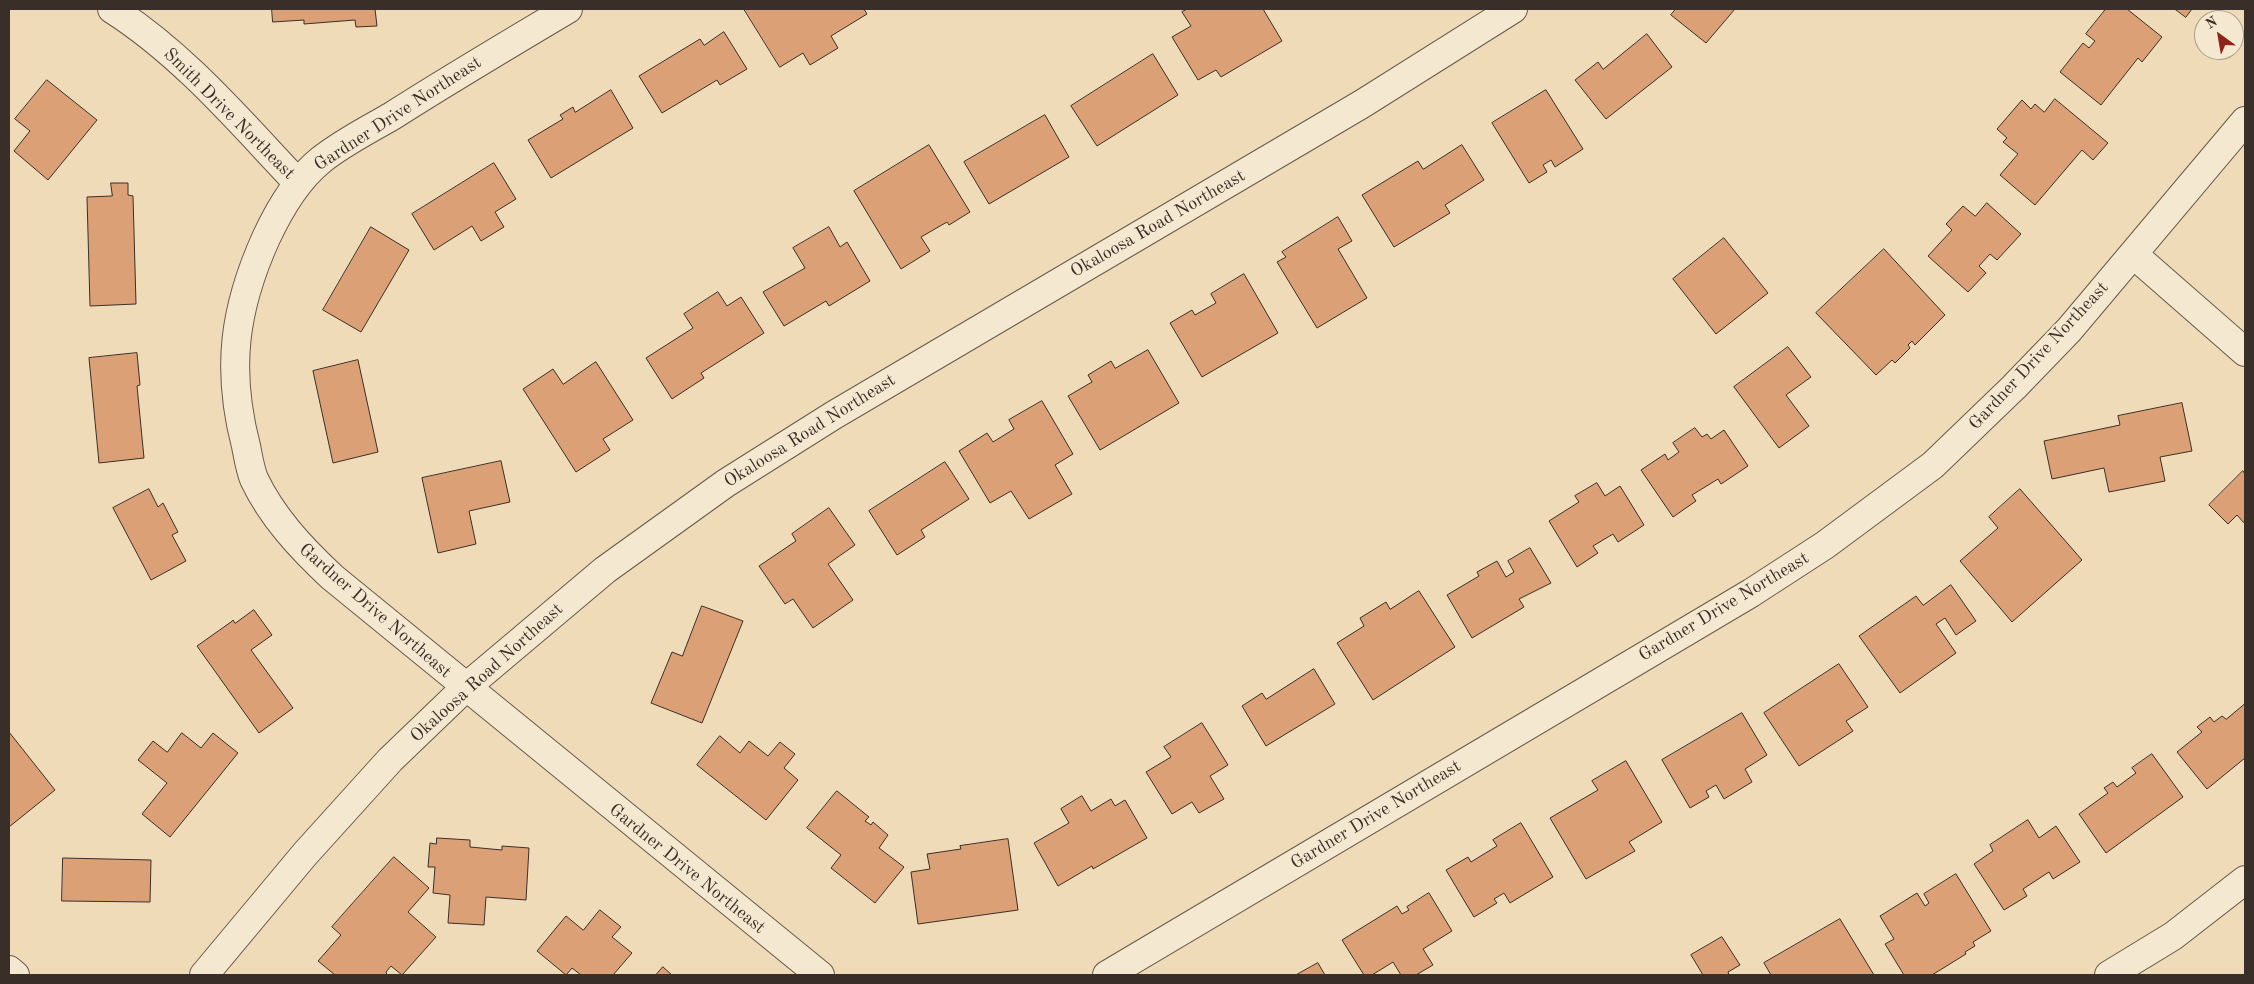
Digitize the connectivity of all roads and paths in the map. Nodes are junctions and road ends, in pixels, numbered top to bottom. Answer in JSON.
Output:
{"nodes":[{"id":1,"x":112,"y":9,"type":"edge"},
{"id":2,"x":568,"y":9,"type":"edge"},
{"id":3,"x":1513,"y":9,"type":"edge"},
{"id":4,"x":2245,"y":121,"type":"edge"},
{"id":5,"x":298,"y":183,"type":"junction"},
{"id":6,"x":2133,"y":254,"type":"junction"},
{"id":7,"x":2245,"y":352,"type":"edge"},
{"id":8,"x":465,"y":688,"type":"junction"},
{"id":9,"x":2245,"y":880,"type":"edge"},
{"id":10,"x":9,"y":970,"type":"edge"},
{"id":11,"x":14,"y":975,"type":"edge"},
{"id":12,"x":204,"y":975,"type":"edge"},
{"id":13,"x":820,"y":975,"type":"edge"},
{"id":14,"x":1107,"y":975,"type":"edge"},
{"id":15,"x":2109,"y":975,"type":"edge"}],
"edges":[{"from":1,"to":5,"type":"street","name":"Smith Drive Northeast"},
{"from":2,"to":5,"type":"street","name":"Gardner Drive Northeast"},
{"from":3,"to":8,"type":"street","name":"Okaloosa Road Northeast"},
{"from":4,"to":6,"type":"street","name":"Gardner Drive Northeast"},
{"from":5,"to":8,"type":"street","name":"Gardner Drive Northeast"},
{"from":6,"to":7,"type":"street"},
{"from":6,"to":14,"type":"street","name":"Gardner Drive Northeast"},
{"from":8,"to":12,"type":"street","name":"Okaloosa Road Northeast"},
{"from":8,"to":13,"type":"street","name":"Gardner Drive Northeast"},
{"from":9,"to":15,"type":"street"},
{"from":10,"to":11,"type":"street"}]}
